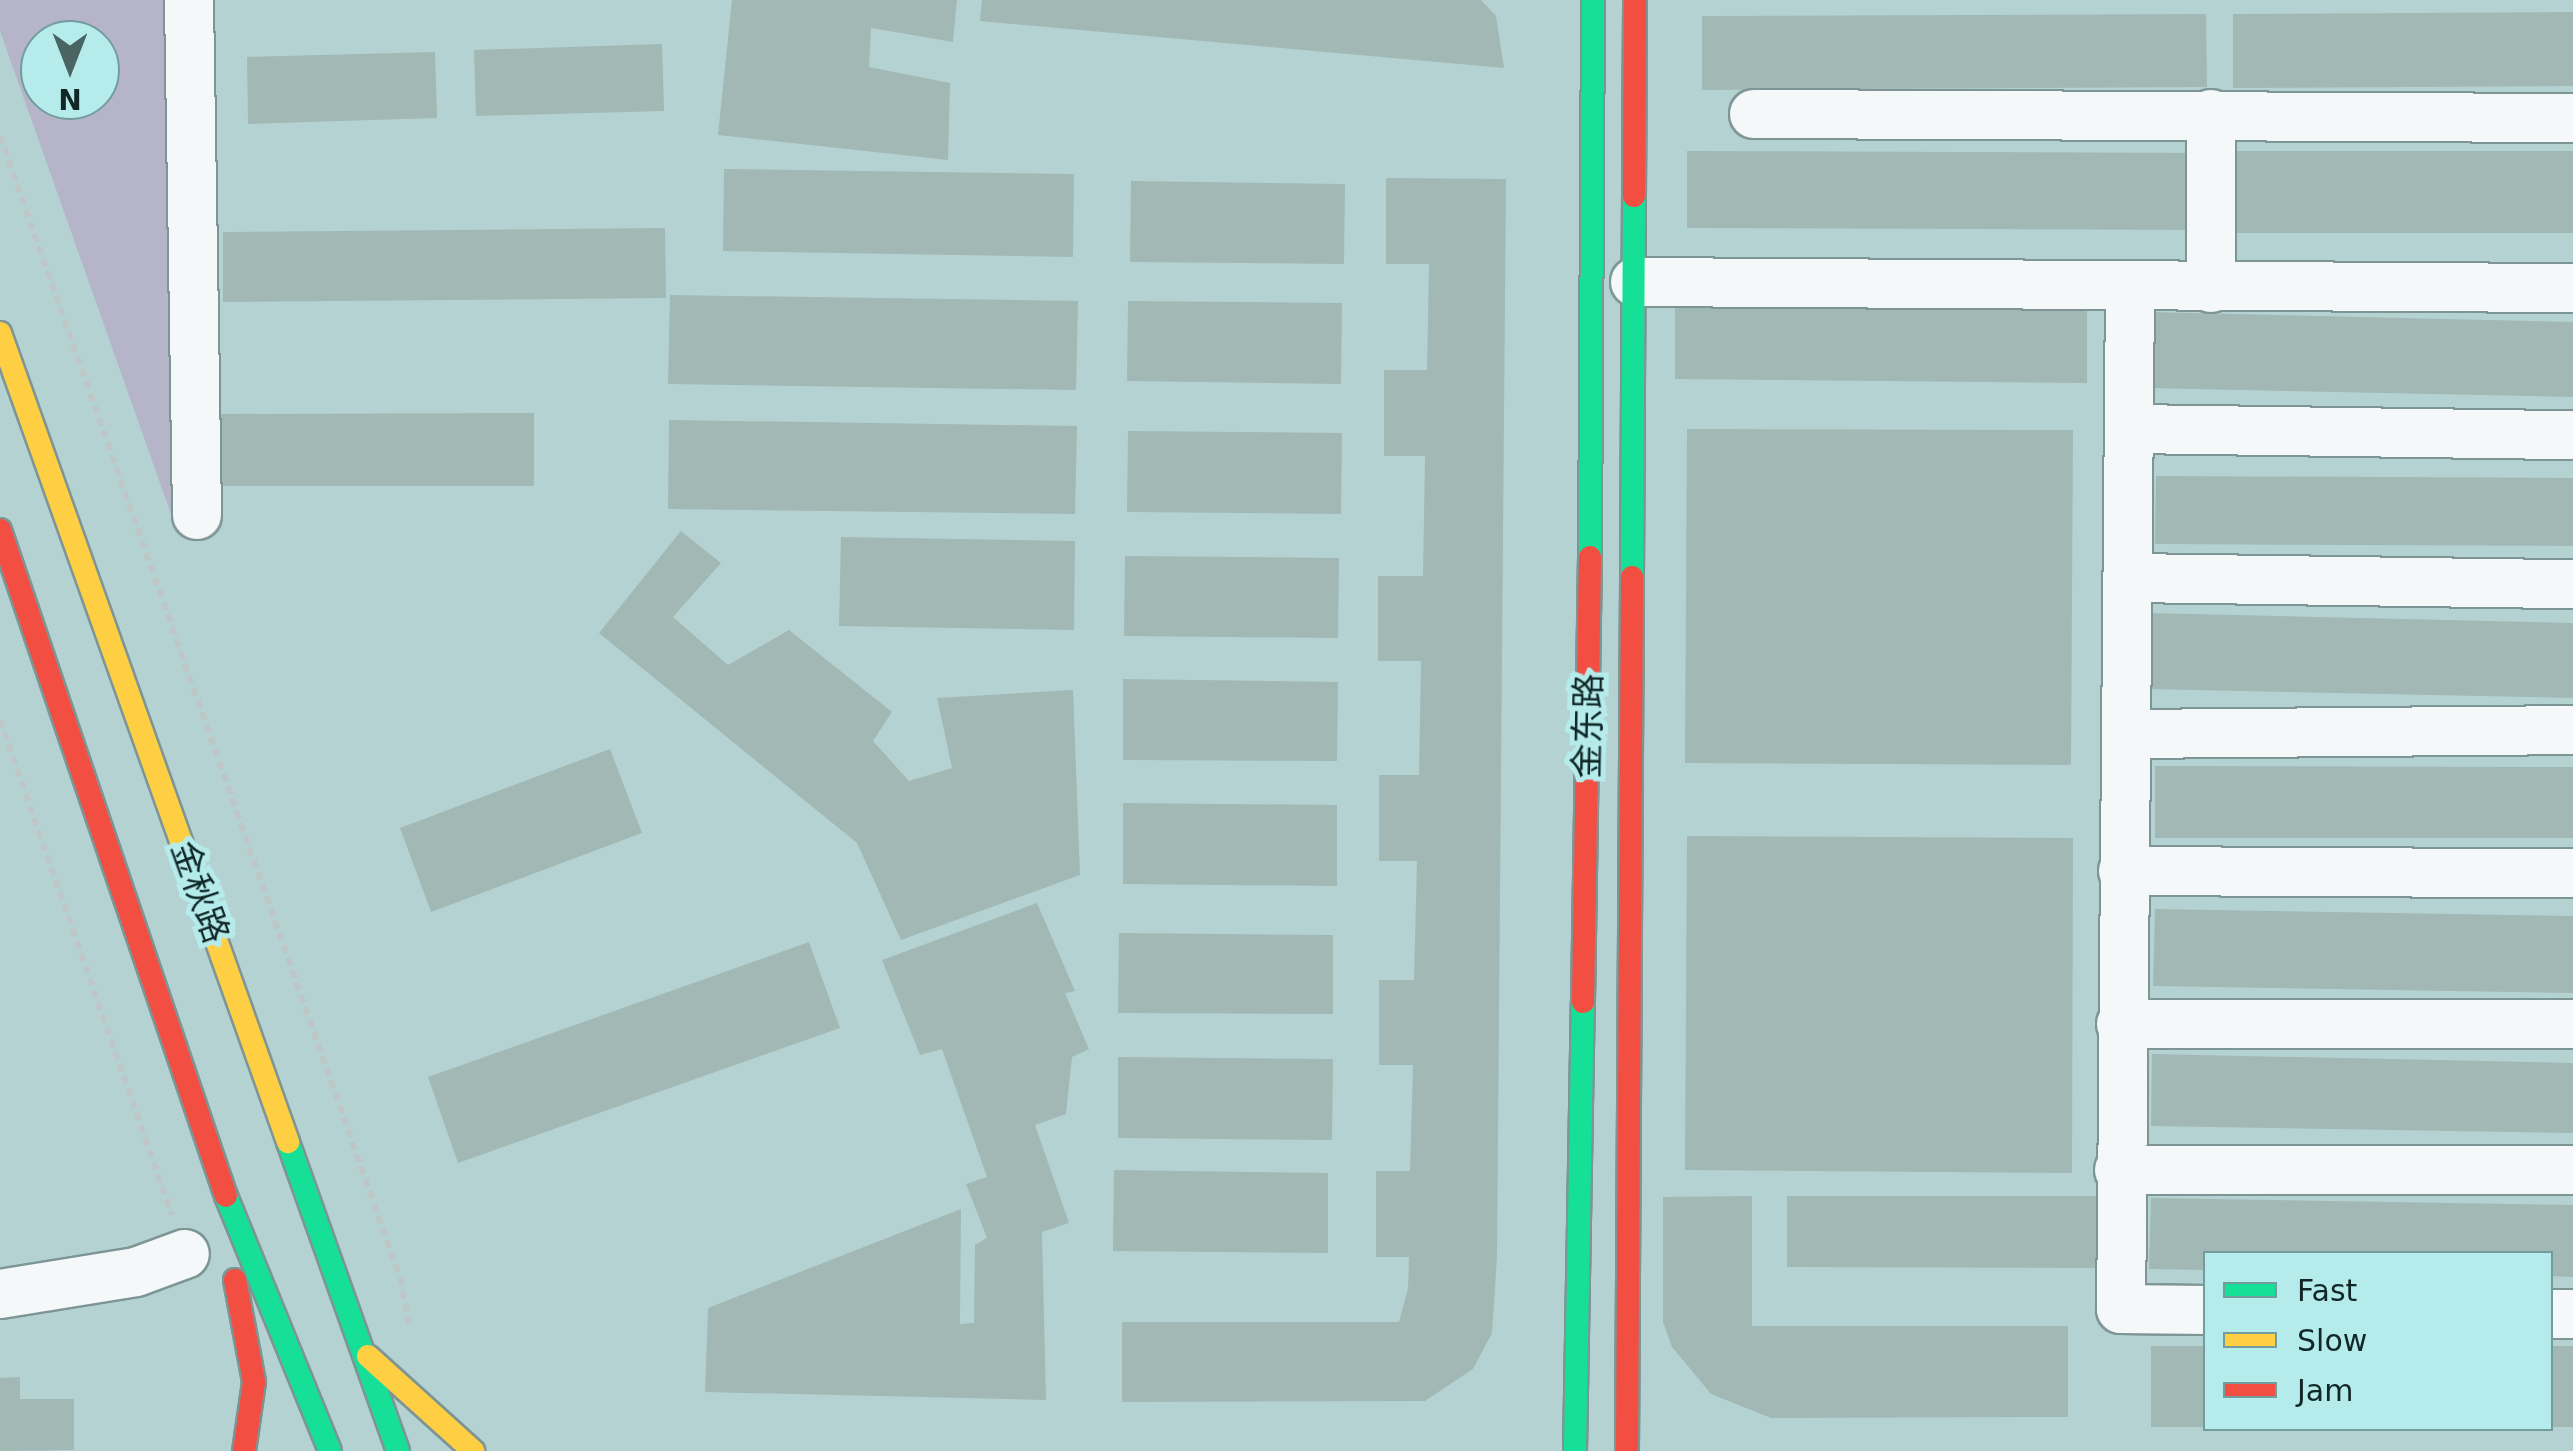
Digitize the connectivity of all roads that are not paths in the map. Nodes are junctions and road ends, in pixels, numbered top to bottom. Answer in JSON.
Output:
{"nodes":[{"id":1,"x":189,"y":0,"type":"edge"},
{"id":2,"x":1594,"y":0,"type":"edge"},
{"id":3,"x":1635,"y":0,"type":"edge"},
{"id":4,"x":1754,"y":114,"type":"dead end"},
{"id":5,"x":2211,"y":114,"type":"junction"},
{"id":6,"x":2573,"y":118,"type":"edge"},
{"id":7,"x":1635,"y":282,"type":"junction"},
{"id":8,"x":2130,"y":287,"type":"junction"},
{"id":9,"x":2211,"y":288,"type":"junction"},
{"id":10,"x":2573,"y":288,"type":"edge"},
{"id":11,"x":0,"y":333,"type":"edge"},
{"id":12,"x":2130,"y":429,"type":"junction"},
{"id":13,"x":2573,"y":435,"type":"edge"},
{"id":14,"x":196,"y":515,"type":"dead end"},
{"id":15,"x":0,"y":530,"type":"edge"},
{"id":16,"x":2129,"y":578,"type":"junction"},
{"id":17,"x":2573,"y":584,"type":"edge"},
{"id":18,"x":2573,"y":730,"type":"edge"},
{"id":19,"x":2126,"y":734,"type":"junction"},
{"id":20,"x":2123,"y":871,"type":"junction"},
{"id":21,"x":2573,"y":873,"type":"edge"},
{"id":22,"x":2122,"y":1024,"type":"junction"},
{"id":23,"x":2573,"y":1024,"type":"edge"},
{"id":24,"x":2120,"y":1170,"type":"junction"},
{"id":25,"x":2573,"y":1170,"type":"edge"},
{"id":26,"x":216,"y":1173,"type":"junction"},
{"id":27,"x":185,"y":1254,"type":"road end"},
{"id":28,"x":0,"y":1294,"type":"edge"},
{"id":29,"x":2203,"y":1310,"type":"edge"},
{"id":30,"x":365,"y":1353,"type":"junction"},
{"id":31,"x":1627,"y":1406,"type":"junction"},
{"id":32,"x":1564,"y":1445,"type":"edge"},
{"id":33,"x":244,"y":1451,"type":"edge"},
{"id":34,"x":330,"y":1451,"type":"edge"},
{"id":35,"x":398,"y":1451,"type":"edge"},
{"id":36,"x":473,"y":1451,"type":"edge"},
{"id":37,"x":1627,"y":1451,"type":"edge"},
{"id":38,"x":1653,"y":1451,"type":"edge"}],
"edges":[{"from":1,"to":14,"type":"street"},
{"from":2,"to":32,"type":"street","name":"金东路"},
{"from":3,"to":7,"type":"street","name":"金东路"},
{"from":4,"to":5,"type":"street"},
{"from":5,"to":6,"type":"street"},
{"from":5,"to":9,"type":"street"},
{"from":7,"to":8,"type":"street"},
{"from":7,"to":31,"type":"street","name":"金东路"},
{"from":8,"to":9,"type":"street"},
{"from":8,"to":12,"type":"street"},
{"from":9,"to":10,"type":"street"},
{"from":11,"to":30,"type":"street","name":"金秋路"},
{"from":12,"to":13,"type":"street"},
{"from":12,"to":16,"type":"street"},
{"from":15,"to":26,"type":"street","name":"金秋路"},
{"from":16,"to":17,"type":"street"},
{"from":16,"to":19,"type":"street"},
{"from":18,"to":19,"type":"street"},
{"from":19,"to":20,"type":"street"},
{"from":20,"to":21,"type":"street"},
{"from":20,"to":22,"type":"street"},
{"from":22,"to":23,"type":"street"},
{"from":22,"to":24,"type":"street"},
{"from":24,"to":25,"type":"street"},
{"from":24,"to":29,"type":"street"},
{"from":26,"to":33,"type":"street"},
{"from":26,"to":34,"type":"street","name":"金秋路"},
{"from":27,"to":28,"type":"street"},
{"from":30,"to":35,"type":"street","name":"金秋路"},
{"from":30,"to":36,"type":"street"},
{"from":31,"to":37,"type":"street","name":"金东路"},
{"from":31,"to":38,"type":"street"}]}
